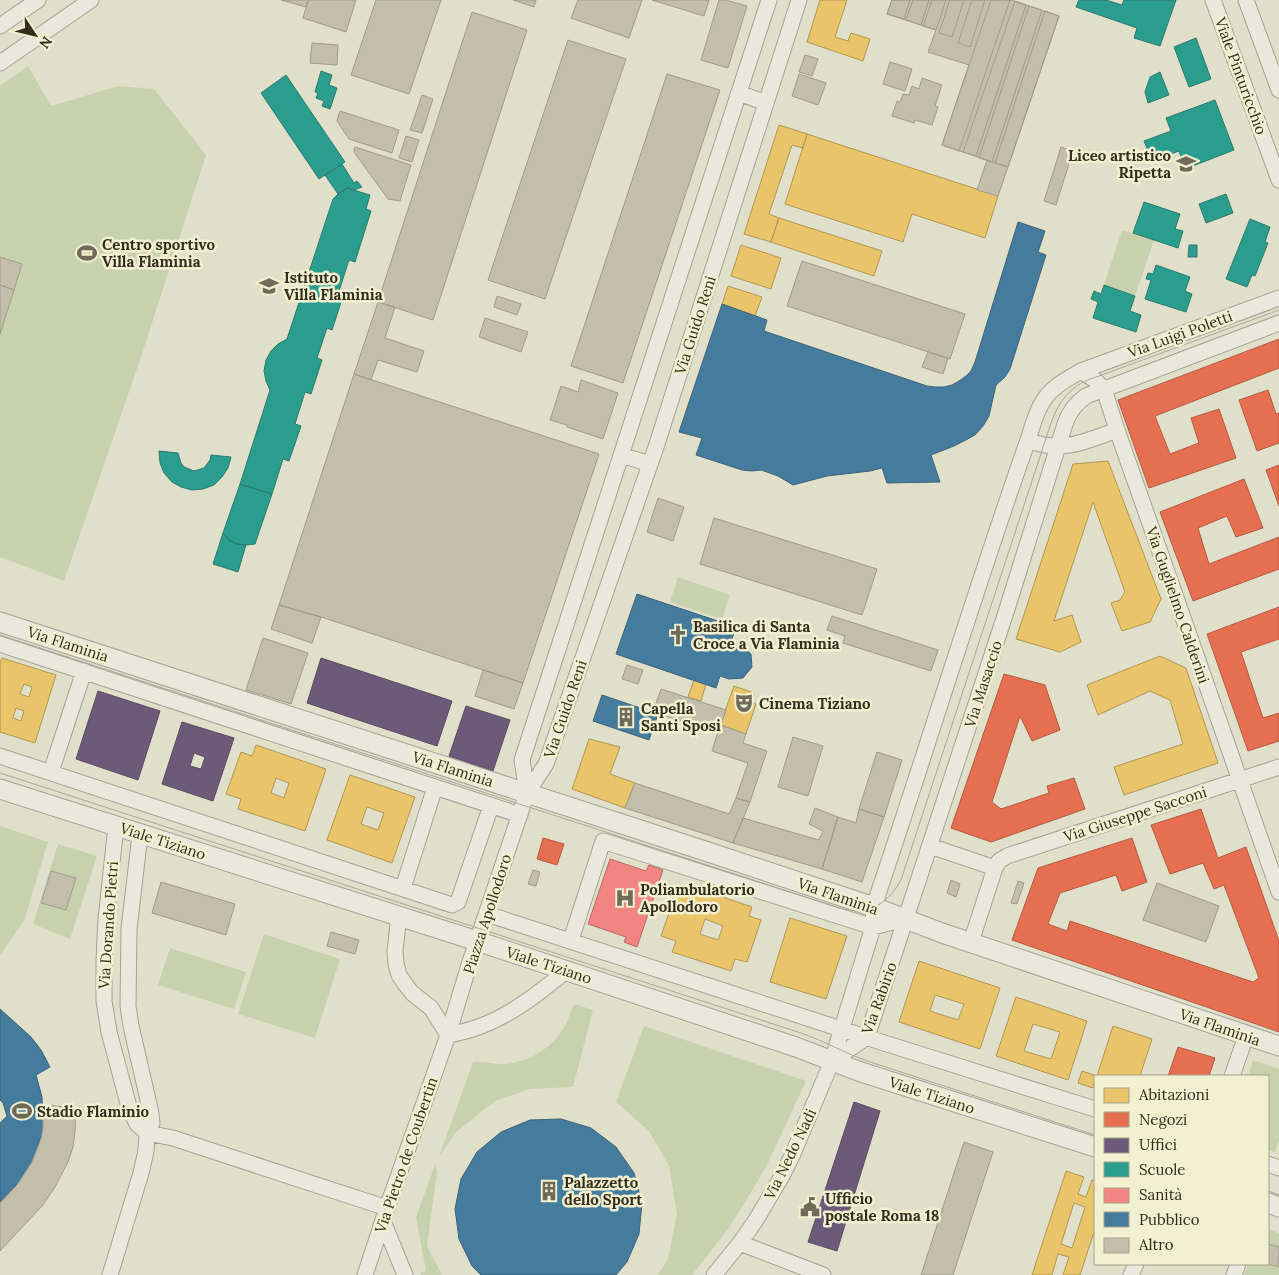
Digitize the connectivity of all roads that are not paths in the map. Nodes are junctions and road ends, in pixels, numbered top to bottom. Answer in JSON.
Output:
{"nodes":[{"id":1,"x":38,"y":0,"type":"edge"},
{"id":2,"x":91,"y":0,"type":"edge"},
{"id":3,"x":769,"y":0,"type":"edge"},
{"id":4,"x":799,"y":0,"type":"edge"},
{"id":5,"x":1214,"y":0,"type":"edge"},
{"id":6,"x":1246,"y":0,"type":"edge"},
{"id":7,"x":0,"y":26,"type":"edge"},
{"id":8,"x":0,"y":63,"type":"edge"},
{"id":9,"x":1279,"y":90,"type":"edge"},
{"id":10,"x":739,"y":93,"type":"junction"},
{"id":11,"x":766,"y":103,"type":"junction"},
{"id":12,"x":1279,"y":180,"type":"edge"},
{"id":13,"x":1279,"y":298,"type":"edge"},
{"id":14,"x":1279,"y":323,"type":"edge"},
{"id":15,"x":1081,"y":371,"type":"junction"},
{"id":16,"x":1104,"y":389,"type":"junction"},
{"id":17,"x":1117,"y":430,"type":"junction"},
{"id":18,"x":1028,"y":440,"type":"junction"},
{"id":19,"x":1058,"y":447,"type":"junction"},
{"id":20,"x":621,"y":456,"type":"junction"},
{"id":21,"x":650,"y":464,"type":"junction"},
{"id":22,"x":0,"y":622,"type":"edge"},
{"id":23,"x":0,"y":644,"type":"edge"},
{"id":24,"x":84,"y":671,"type":"junction"},
{"id":25,"x":0,"y":756,"type":"edge"},
{"id":26,"x":1279,"y":767,"type":"edge"},
{"id":27,"x":51,"y":772,"type":"junction"},
{"id":28,"x":1241,"y":780,"type":"junction"},
{"id":29,"x":435,"y":788,"type":"junction"},
{"id":30,"x":0,"y":790,"type":"edge"},
{"id":31,"x":527,"y":793,"type":"junction"},
{"id":32,"x":491,"y":806,"type":"junction"},
{"id":33,"x":520,"y":815,"type":"junction"},
{"id":34,"x":116,"y":826,"type":"junction"},
{"id":35,"x":140,"y":834,"type":"junction"},
{"id":36,"x":930,"y":846,"type":"junction"},
{"id":37,"x":994,"y":868,"type":"junction"},
{"id":38,"x":403,"y":888,"type":"junction"},
{"id":39,"x":1279,"y":892,"type":"edge"},
{"id":40,"x":874,"y":907,"type":"junction"},
{"id":41,"x":487,"y":914,"type":"junction"},
{"id":42,"x":399,"y":916,"type":"junction"},
{"id":43,"x":905,"y":919,"type":"junction"},
{"id":44,"x":873,"y":927,"type":"junction"},
{"id":45,"x":571,"y":940,"type":"junction"},
{"id":46,"x":477,"y":941,"type":"junction"},
{"id":47,"x":970,"y":942,"type":"junction"},
{"id":48,"x":566,"y":971,"type":"junction"},
{"id":49,"x":104,"y":988,"type":"junction"},
{"id":50,"x":128,"y":988,"type":"junction"},
{"id":51,"x":842,"y":1028,"type":"junction"},
{"id":52,"x":448,"y":1035,"type":"junction"},
{"id":53,"x":1246,"y":1036,"type":"junction"},
{"id":54,"x":867,"y":1037,"type":"junction"},
{"id":55,"x":1279,"y":1046,"type":"edge"},
{"id":56,"x":828,"y":1069,"type":"junction"},
{"id":57,"x":1232,"y":1075,"type":"edge"},
{"id":58,"x":1094,"y":1109,"type":"edge"},
{"id":59,"x":148,"y":1134,"type":"junction"},
{"id":60,"x":1094,"y":1147,"type":"edge"},
{"id":61,"x":385,"y":1215,"type":"junction"},
{"id":62,"x":740,"y":1243,"type":"junction"},
{"id":63,"x":110,"y":1275,"type":"edge"},
{"id":64,"x":365,"y":1275,"type":"edge"},
{"id":65,"x":405,"y":1275,"type":"edge"},
{"id":66,"x":714,"y":1275,"type":"edge"},
{"id":67,"x":823,"y":1275,"type":"edge"}],
"edges":[{"from":1,"to":7,"type":"street"},
{"from":2,"to":8,"type":"street"},
{"from":3,"to":10,"type":"street","name":"Via Guido Reni"},
{"from":4,"to":11,"type":"street","name":"Via Guido Reni"},
{"from":5,"to":12,"type":"street","name":"Viale Pinturicchio"},
{"from":6,"to":9,"type":"street","name":"Viale Pinturicchio"},
{"from":10,"to":11,"type":"street"},
{"from":10,"to":20,"type":"street","name":"Via Guido Reni"},
{"from":11,"to":21,"type":"street","name":"Via Guido Reni"},
{"from":13,"to":15,"type":"street","name":"Via Luigi Poletti"},
{"from":14,"to":16,"type":"street","name":"Via Luigi Poletti"},
{"from":15,"to":16,"type":"street"},
{"from":15,"to":18,"type":"street","name":"Via Luigi Poletti"},
{"from":16,"to":17,"type":"street","name":"Via Guglielmo Calderini"},
{"from":16,"to":19,"type":"street","name":"Via Luigi Poletti"},
{"from":17,"to":19,"type":"street"},
{"from":17,"to":28,"type":"street","name":"Via Guglielmo Calderini"},
{"from":18,"to":19,"type":"street"},
{"from":18,"to":40,"type":"street","name":"Via Rabirio"},
{"from":19,"to":36,"type":"street","name":"Via Masaccio"},
{"from":20,"to":21,"type":"street"},
{"from":20,"to":31,"type":"street","name":"Via Guido Reni"},
{"from":21,"to":31,"type":"street","name":"Via Guido Reni"},
{"from":22,"to":31,"type":"street","name":"Via Flaminia"},
{"from":23,"to":24,"type":"street","name":"Via Flaminia"},
{"from":24,"to":27,"type":"street"},
{"from":24,"to":29,"type":"street","name":"Via Flaminia"},
{"from":25,"to":27,"type":"street","name":"Viale Tiziano"},
{"from":26,"to":28,"type":"street","name":"Via Giuseppe Sacconi"},
{"from":27,"to":38,"type":"street","name":"Viale Tiziano"},
{"from":28,"to":37,"type":"street","name":"Via Giuseppe Sacconi"},
{"from":28,"to":39,"type":"street","name":"Via Guglielmo Calderini"},
{"from":29,"to":32,"type":"street","name":"Via Flaminia"},
{"from":29,"to":38,"type":"street"},
{"from":30,"to":34,"type":"street","name":"Viale Tiziano"},
{"from":31,"to":33,"type":"street","name":"Piazza Apollodoro"},
{"from":31,"to":40,"type":"street","name":"Via Flaminia"},
{"from":32,"to":33,"type":"street","name":"Via Flaminia"},
{"from":32,"to":38,"type":"street","name":"Viale Tiziano"},
{"from":33,"to":41,"type":"street","name":"Piazza Apollodoro"},
{"from":34,"to":35,"type":"street","name":"Viale Tiziano"},
{"from":34,"to":49,"type":"street","name":"Via Dorando Pietri"},
{"from":35,"to":42,"type":"street","name":"Viale Tiziano"},
{"from":35,"to":50,"type":"street","name":"Via Dorando Pietri"},
{"from":36,"to":37,"type":"street"},
{"from":36,"to":43,"type":"street","name":"Via Masaccio"},
{"from":37,"to":47,"type":"street"},
{"from":40,"to":43,"type":"street","name":"Via Flaminia"},
{"from":40,"to":44,"type":"street","name":"Via Rabirio"},
{"from":41,"to":45,"type":"street","name":"Viale Tiziano"},
{"from":41,"to":46,"type":"street","name":"Piazza Apollodoro"},
{"from":42,"to":46,"type":"street","name":"Viale Tiziano"},
{"from":42,"to":52,"type":"street"},
{"from":43,"to":44,"type":"street","name":"Via Flaminia"},
{"from":43,"to":47,"type":"street","name":"Via Flaminia"},
{"from":43,"to":54,"type":"street","name":"Via Rabirio"},
{"from":44,"to":45,"type":"street","name":"Via Flaminia"},
{"from":44,"to":51,"type":"street","name":"Via Rabirio"},
{"from":45,"to":51,"type":"street","name":"Viale Tiziano"},
{"from":46,"to":48,"type":"street","name":"Viale Tiziano"},
{"from":46,"to":52,"type":"street","name":"Piazza Apollodoro"},
{"from":47,"to":53,"type":"street","name":"Via Flaminia"},
{"from":48,"to":52,"type":"street"},
{"from":48,"to":56,"type":"street","name":"Viale Tiziano"},
{"from":49,"to":50,"type":"street"},
{"from":49,"to":59,"type":"street","name":"Via Dorando Pietri"},
{"from":50,"to":59,"type":"street","name":"Via Dorando Pietri"},
{"from":51,"to":54,"type":"street","name":"Viale Tiziano"},
{"from":51,"to":56,"type":"street","name":"Via Rabirio"},
{"from":52,"to":61,"type":"street","name":"Via Pietro de Coubertin"},
{"from":53,"to":55,"type":"street","name":"Via Flaminia"},
{"from":53,"to":57,"type":"street"},
{"from":54,"to":56,"type":"street","name":"Via Rabirio"},
{"from":54,"to":58,"type":"street","name":"Viale Tiziano"},
{"from":56,"to":60,"type":"street","name":"Viale Tiziano"},
{"from":56,"to":62,"type":"street","name":"Via Nedo Nadi"},
{"from":59,"to":61,"type":"street"},
{"from":59,"to":63,"type":"street","name":"Via Dorando Pietri"},
{"from":61,"to":64,"type":"street","name":"Via Pietro de Coubertin"},
{"from":61,"to":65,"type":"street"},
{"from":62,"to":66,"type":"street","name":"Via Nedo Nadi"},
{"from":62,"to":67,"type":"street"}]}
